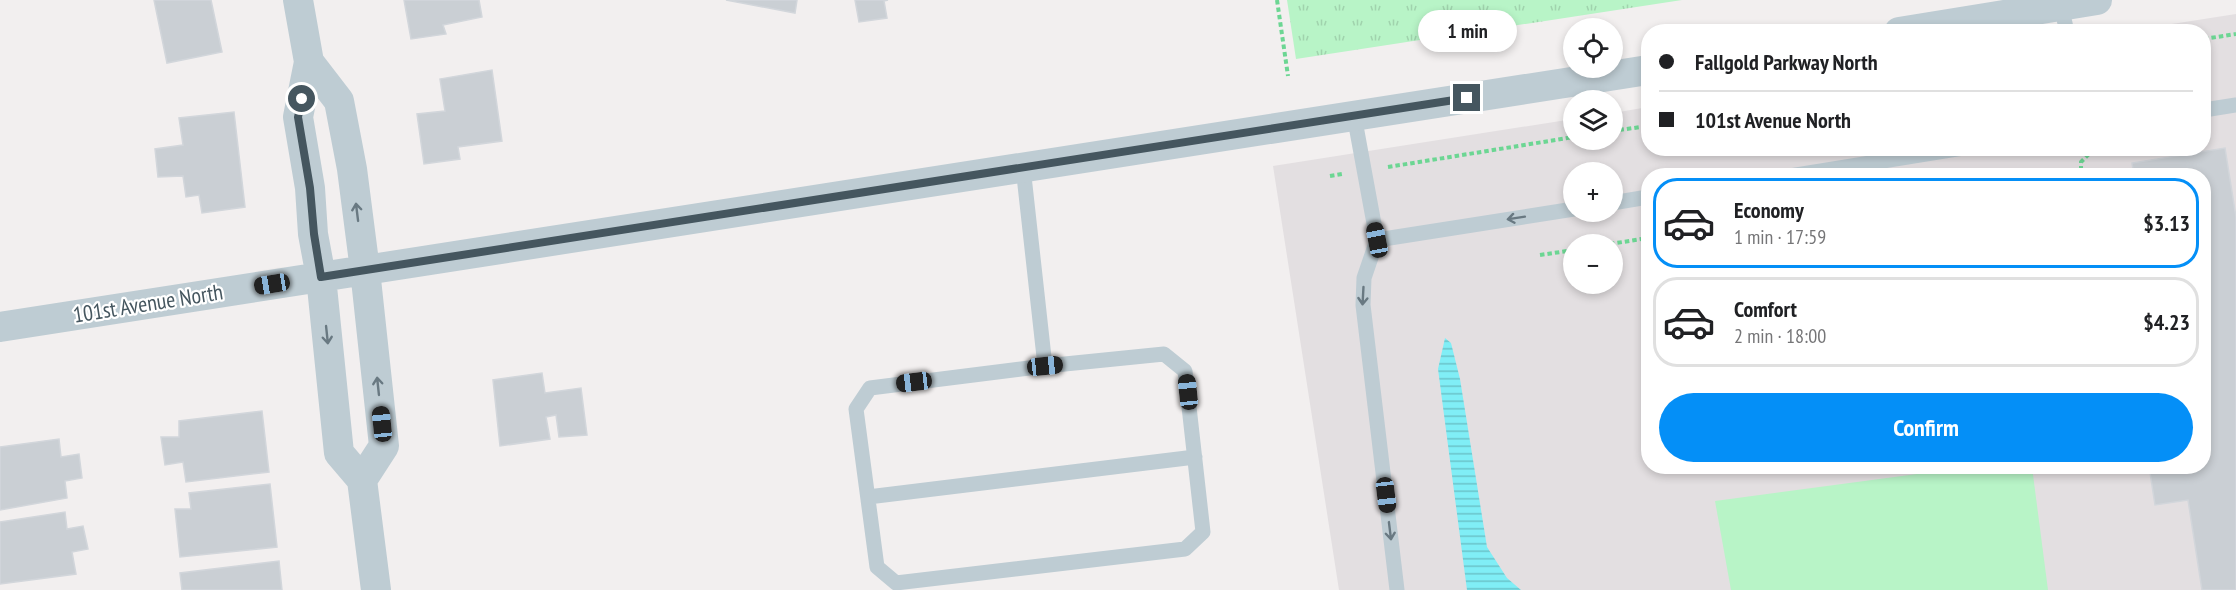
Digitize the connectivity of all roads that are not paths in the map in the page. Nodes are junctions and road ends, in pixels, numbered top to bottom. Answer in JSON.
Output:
{"nodes":[{"id":1,"x":298,"y":0,"type":"edge"},
{"id":2,"x":2097,"y":0,"type":"edge"},
{"id":3,"x":2064,"y":19,"type":"edge"},
{"id":4,"x":2001,"y":24,"type":"edge"},
{"id":5,"x":309,"y":62,"type":"junction"},
{"id":6,"x":1641,"y":71,"type":"edge"},
{"id":7,"x":2236,"y":105,"type":"edge"},
{"id":8,"x":2211,"y":109,"type":"edge"},
{"id":9,"x":1354,"y":115,"type":"junction"},
{"id":10,"x":1914,"y":156,"type":"edge"},
{"id":11,"x":1023,"y":166,"type":"junction"},
{"id":12,"x":1839,"y":168,"type":"edge"},
{"id":13,"x":1641,"y":198,"type":"edge"},
{"id":14,"x":1623,"y":201,"type":"edge"},
{"id":15,"x":1563,"y":211,"type":"edge"},
{"id":16,"x":1377,"y":240,"type":"junction"},
{"id":17,"x":365,"y":270,"type":"junction"},
{"id":18,"x":321,"y":277,"type":"junction"},
{"id":19,"x":0,"y":327,"type":"edge"},
{"id":20,"x":1045,"y":366,"type":"junction"},
{"id":21,"x":1195,"y":456,"type":"junction"},
{"id":22,"x":362,"y":480,"type":"junction"},
{"id":23,"x":868,"y":497,"type":"junction"},
{"id":24,"x":376,"y":590,"type":"edge"},
{"id":25,"x":1397,"y":590,"type":"edge"}],
"edges":[{"from":1,"to":5,"type":"street"},
{"from":2,"to":3,"type":"street"},
{"from":3,"to":4,"type":"street"},
{"from":17,"to":5,"type":"street","one_way":true},
{"from":5,"to":18,"type":"street"},
{"from":6,"to":9,"type":"street","name":"101st Avenue North"},
{"from":7,"to":8,"type":"lane"},
{"from":9,"to":11,"type":"street","name":"101st Avenue North"},
{"from":9,"to":16,"type":"lane"},
{"from":10,"to":12,"type":"lane"},
{"from":11,"to":17,"type":"street","name":"101st Avenue North"},
{"from":11,"to":20,"type":"lane"},
{"from":13,"to":14,"type":"lane"},
{"from":15,"to":16,"type":"lane","one_way":true},
{"from":16,"to":25,"type":"lane","one_way":true},
{"from":17,"to":18,"type":"street","name":"101st Avenue North"},
{"from":22,"to":17,"type":"street","one_way":true},
{"from":18,"to":19,"type":"street","name":"101st Avenue North"},
{"from":18,"to":22,"type":"street","one_way":true},
{"from":20,"to":21,"type":"lane"},
{"from":20,"to":23,"type":"lane"},
{"from":21,"to":23,"type":"lane"},
{"from":21,"to":23,"type":"lane"},
{"from":22,"to":24,"type":"street"}]}
